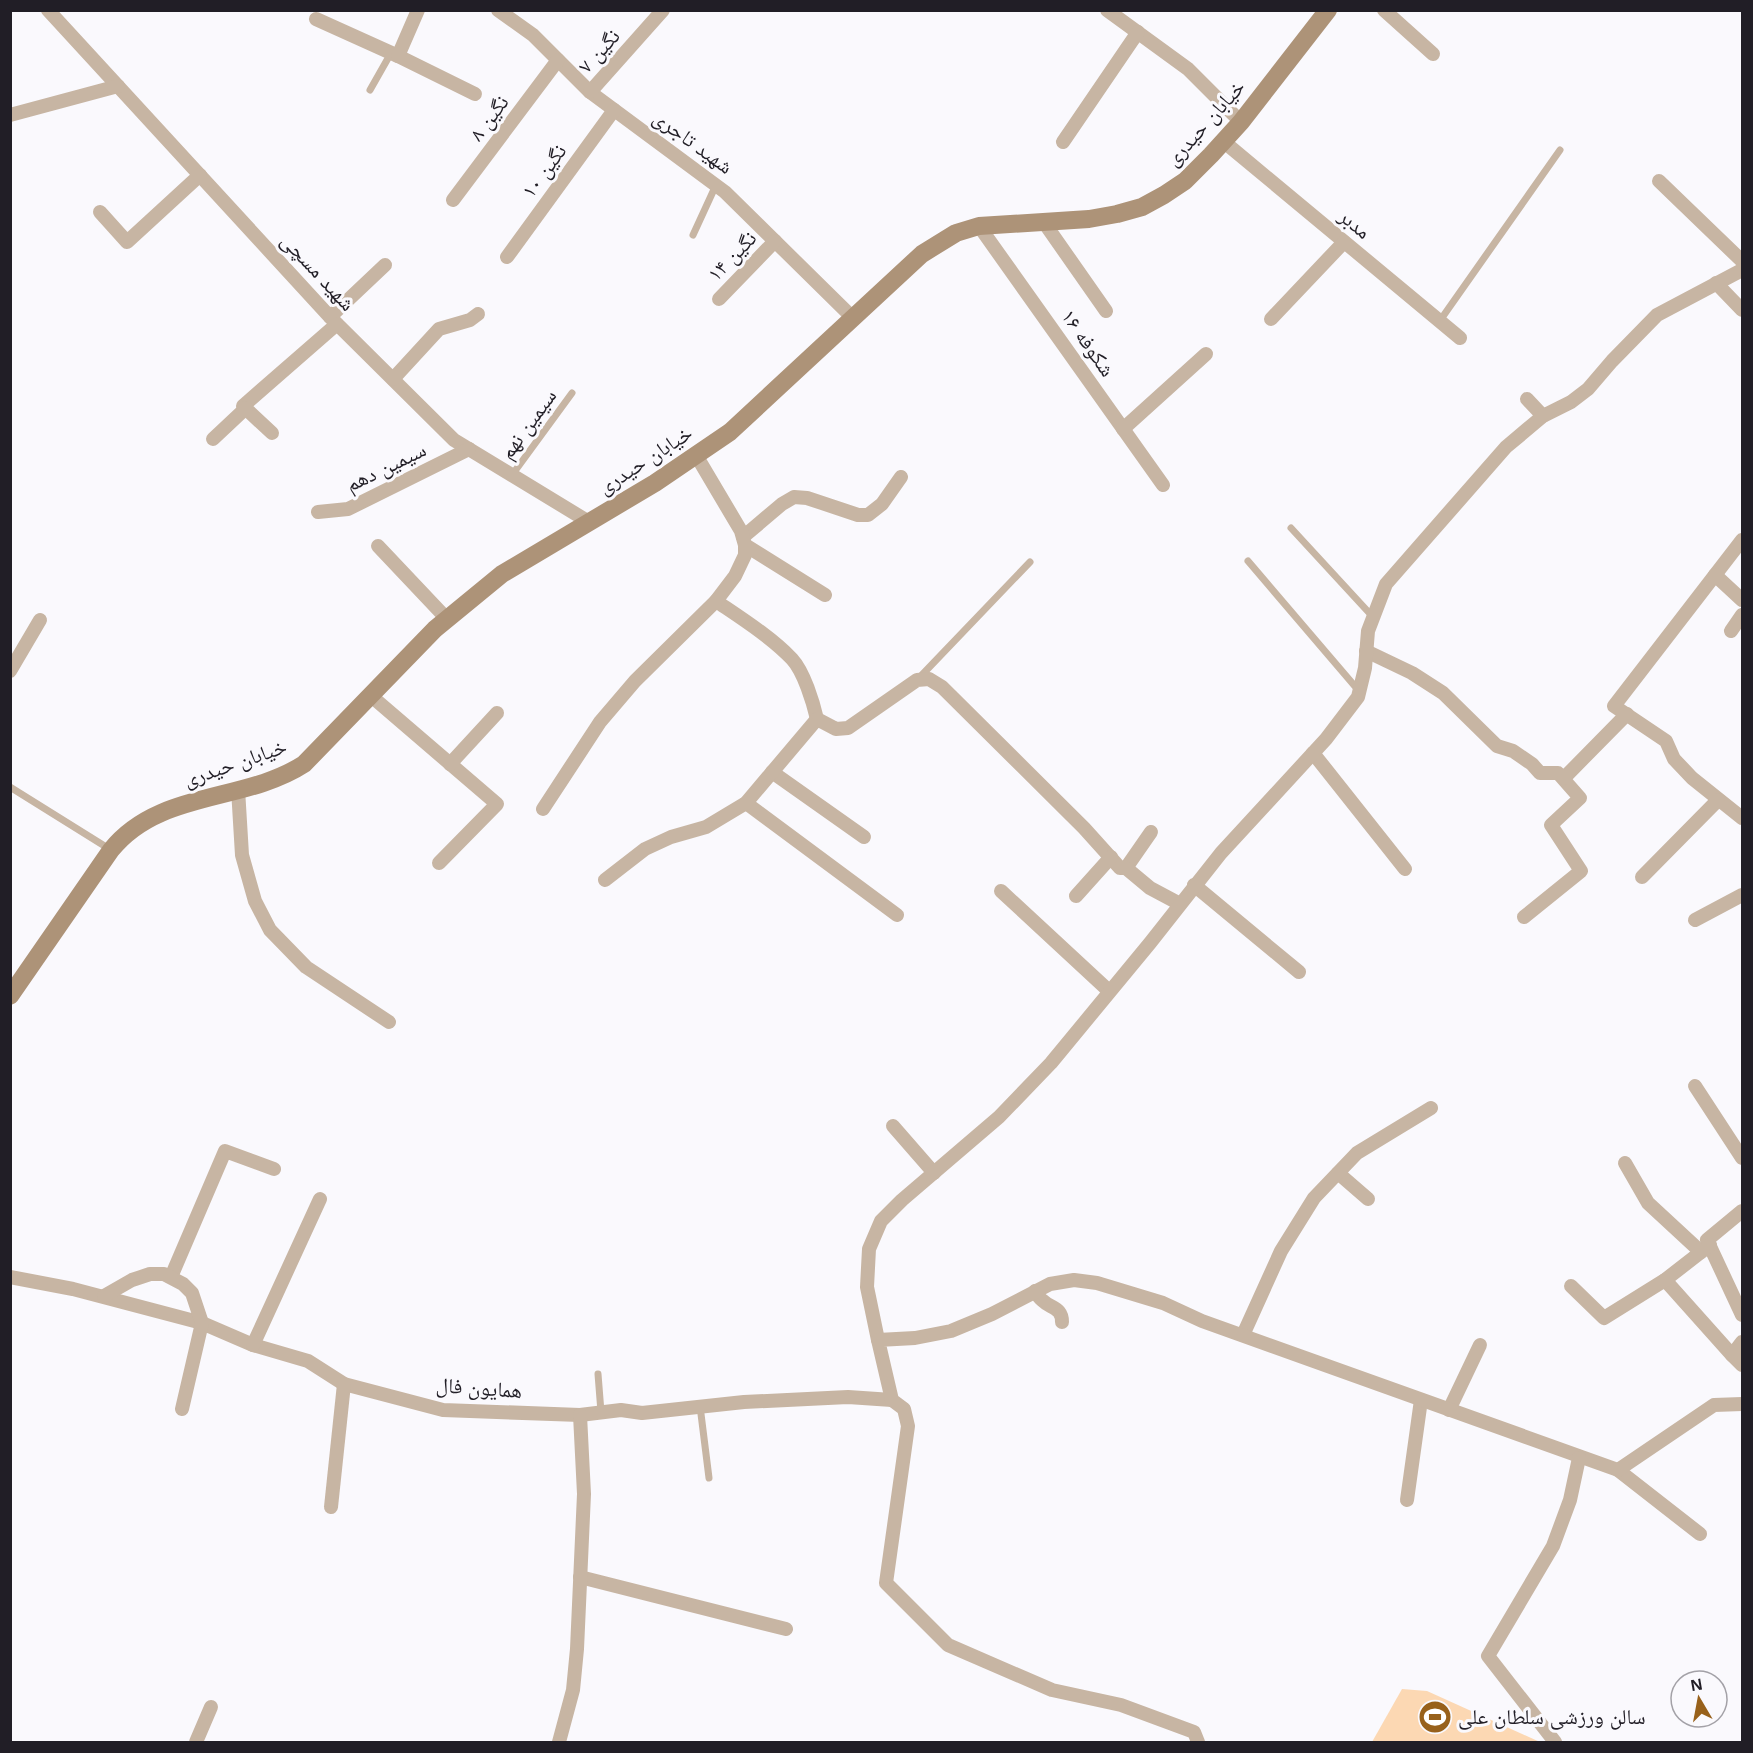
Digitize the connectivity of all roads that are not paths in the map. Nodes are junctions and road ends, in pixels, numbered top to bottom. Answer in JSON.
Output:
{"nodes":[{"id":1,"x":48,"y":10,"type":"edge"},
{"id":2,"x":417,"y":10,"type":"edge"},
{"id":3,"x":498,"y":10,"type":"edge"},
{"id":4,"x":663,"y":10,"type":"edge"},
{"id":5,"x":1107,"y":10,"type":"edge"},
{"id":6,"x":1328,"y":10,"type":"edge"},
{"id":7,"x":1384,"y":10,"type":"edge"},
{"id":8,"x":316,"y":20,"type":"dead end"},
{"id":9,"x":1138,"y":32,"type":"junction"},
{"id":10,"x":394,"y":54,"type":"junction"},
{"id":11,"x":1433,"y":54,"type":"dead end"},
{"id":12,"x":558,"y":60,"type":"junction"},
{"id":13,"x":118,"y":86,"type":"junction"},
{"id":14,"x":370,"y":90,"type":"dead end"},
{"id":15,"x":590,"y":92,"type":"junction"},
{"id":16,"x":475,"y":94,"type":"dead end"},
{"id":17,"x":614,"y":110,"type":"junction"},
{"id":18,"x":10,"y":115,"type":"edge"},
{"id":19,"x":1240,"y":122,"type":"junction"},
{"id":20,"x":1223,"y":141,"type":"junction"},
{"id":21,"x":1063,"y":142,"type":"dead end"},
{"id":22,"x":1560,"y":150,"type":"dead end"},
{"id":23,"x":200,"y":176,"type":"junction"},
{"id":24,"x":1659,"y":181,"type":"dead end"},
{"id":25,"x":716,"y":185,"type":"junction"},
{"id":26,"x":453,"y":200,"type":"dead end"},
{"id":27,"x":100,"y":212,"type":"dead end"},
{"id":28,"x":1043,"y":221,"type":"junction"},
{"id":29,"x":979,"y":226,"type":"junction"},
{"id":30,"x":693,"y":235,"type":"dead end"},
{"id":31,"x":775,"y":241,"type":"junction"},
{"id":32,"x":1344,"y":242,"type":"junction"},
{"id":33,"x":507,"y":257,"type":"dead end"},
{"id":34,"x":1743,"y":261,"type":"edge"},
{"id":35,"x":385,"y":265,"type":"dead end"},
{"id":36,"x":1743,"y":270,"type":"edge"},
{"id":37,"x":1716,"y":283,"type":"junction"},
{"id":38,"x":719,"y":299,"type":"dead end"},
{"id":39,"x":1743,"y":310,"type":"edge"},
{"id":40,"x":1106,"y":311,"type":"dead end"},
{"id":41,"x":478,"y":314,"type":"dead end"},
{"id":42,"x":853,"y":318,"type":"junction"},
{"id":43,"x":1270,"y":319,"type":"dead end"},
{"id":44,"x":333,"y":320,"type":"junction"},
{"id":45,"x":1439,"y":322,"type":"junction"},
{"id":46,"x":1460,"y":339,"type":"dead end"},
{"id":47,"x":1206,"y":354,"type":"dead end"},
{"id":48,"x":393,"y":379,"type":"junction"},
{"id":49,"x":572,"y":393,"type":"dead end"},
{"id":50,"x":1527,"y":399,"type":"dead end"},
{"id":51,"x":246,"y":408,"type":"junction"},
{"id":52,"x":1543,"y":416,"type":"junction"},
{"id":53,"x":1123,"y":429,"type":"junction"},
{"id":54,"x":272,"y":433,"type":"dead end"},
{"id":55,"x":213,"y":439,"type":"dead end"},
{"id":56,"x":469,"y":449,"type":"junction"},
{"id":57,"x":696,"y":455,"type":"junction"},
{"id":58,"x":512,"y":475,"type":"junction"},
{"id":59,"x":901,"y":477,"type":"dead end"},
{"id":60,"x":1163,"y":485,"type":"dead end"},
{"id":61,"x":318,"y":512,"type":"dead end"},
{"id":62,"x":589,"y":522,"type":"junction"},
{"id":63,"x":1291,"y":528,"type":"dead end"},
{"id":64,"x":1743,"y":540,"type":"edge"},
{"id":65,"x":744,"y":541,"type":"junction"},
{"id":66,"x":378,"y":546,"type":"dead end"},
{"id":67,"x":1248,"y":561,"type":"dead end"},
{"id":68,"x":1030,"y":562,"type":"dead end"},
{"id":69,"x":1715,"y":575,"type":"junction"},
{"id":70,"x":825,"y":596,"type":"dead end"},
{"id":71,"x":1743,"y":600,"type":"edge"},
{"id":72,"x":716,"y":601,"type":"junction"},
{"id":73,"x":1373,"y":617,"type":"junction"},
{"id":74,"x":447,"y":619,"type":"junction"},
{"id":75,"x":40,"y":620,"type":"dead end"},
{"id":76,"x":1366,"y":651,"type":"junction"},
{"id":77,"x":10,"y":671,"type":"edge"},
{"id":78,"x":917,"y":680,"type":"junction"},
{"id":79,"x":1359,"y":691,"type":"junction"},
{"id":80,"x":370,"y":695,"type":"junction"},
{"id":81,"x":497,"y":713,"type":"dead end"},
{"id":82,"x":1627,"y":714,"type":"junction"},
{"id":83,"x":817,"y":719,"type":"junction"},
{"id":84,"x":1313,"y":753,"type":"junction"},
{"id":85,"x":450,"y":764,"type":"junction"},
{"id":86,"x":772,"y":772,"type":"junction"},
{"id":87,"x":1564,"y":778,"type":"junction"},
{"id":88,"x":10,"y":787,"type":"edge"},
{"id":89,"x":238,"y":789,"type":"junction"},
{"id":90,"x":1718,"y":800,"type":"junction"},
{"id":91,"x":746,"y":803,"type":"junction"},
{"id":92,"x":543,"y":809,"type":"dead end"},
{"id":93,"x":1743,"y":818,"type":"edge"},
{"id":94,"x":1151,"y":832,"type":"dead end"},
{"id":95,"x":864,"y":837,"type":"dead end"},
{"id":96,"x":111,"y":850,"type":"junction"},
{"id":97,"x":1111,"y":857,"type":"junction"},
{"id":98,"x":439,"y":863,"type":"dead end"},
{"id":99,"x":1126,"y":868,"type":"junction"},
{"id":100,"x":1405,"y":869,"type":"dead end"},
{"id":101,"x":1642,"y":877,"type":"dead end"},
{"id":102,"x":605,"y":880,"type":"dead end"},
{"id":103,"x":1194,"y":885,"type":"junction"},
{"id":104,"x":1001,"y":891,"type":"dead end"},
{"id":105,"x":1743,"y":895,"type":"edge"},
{"id":106,"x":1076,"y":896,"type":"dead end"},
{"id":107,"x":1180,"y":904,"type":"junction"},
{"id":108,"x":897,"y":915,"type":"dead end"},
{"id":109,"x":1524,"y":917,"type":"dead end"},
{"id":110,"x":1695,"y":920,"type":"dead end"},
{"id":111,"x":1299,"y":972,"type":"dead end"},
{"id":112,"x":12,"y":990,"type":"edge"},
{"id":113,"x":1109,"y":991,"type":"junction"},
{"id":114,"x":389,"y":1022,"type":"dead end"},
{"id":115,"x":1695,"y":1086,"type":"dead end"},
{"id":116,"x":1431,"y":1108,"type":"dead end"},
{"id":117,"x":893,"y":1125,"type":"dead end"},
{"id":118,"x":1743,"y":1158,"type":"edge"},
{"id":119,"x":1625,"y":1163,"type":"dead end"},
{"id":120,"x":274,"y":1169,"type":"dead end"},
{"id":121,"x":934,"y":1173,"type":"junction"},
{"id":122,"x":1338,"y":1173,"type":"junction"},
{"id":123,"x":320,"y":1199,"type":"dead end"},
{"id":124,"x":1368,"y":1199,"type":"dead end"},
{"id":125,"x":1743,"y":1211,"type":"edge"},
{"id":126,"x":1705,"y":1249,"type":"junction"},
{"id":127,"x":10,"y":1276,"type":"edge"},
{"id":128,"x":171,"y":1277,"type":"junction"},
{"id":129,"x":1665,"y":1280,"type":"junction"},
{"id":130,"x":1571,"y":1286,"type":"dead end"},
{"id":131,"x":1035,"y":1291,"type":"junction"},
{"id":132,"x":104,"y":1296,"type":"junction"},
{"id":133,"x":1743,"y":1315,"type":"edge"},
{"id":134,"x":201,"y":1323,"type":"junction"},
{"id":135,"x":1062,"y":1323,"type":"dead end"},
{"id":136,"x":1243,"y":1335,"type":"junction"},
{"id":137,"x":878,"y":1340,"type":"junction"},
{"id":138,"x":1743,"y":1342,"type":"edge"},
{"id":139,"x":253,"y":1344,"type":"junction"},
{"id":140,"x":1480,"y":1346,"type":"dead end"},
{"id":141,"x":1737,"y":1360,"type":"edge"},
{"id":142,"x":598,"y":1374,"type":"dead end"},
{"id":143,"x":344,"y":1384,"type":"junction"},
{"id":144,"x":892,"y":1400,"type":"junction"},
{"id":145,"x":1421,"y":1400,"type":"junction"},
{"id":146,"x":1743,"y":1404,"type":"edge"},
{"id":147,"x":700,"y":1407,"type":"junction"},
{"id":148,"x":182,"y":1409,"type":"dead end"},
{"id":149,"x":1449,"y":1410,"type":"junction"},
{"id":150,"x":601,"y":1412,"type":"junction"},
{"id":151,"x":580,"y":1415,"type":"junction"},
{"id":152,"x":1579,"y":1458,"type":"junction"},
{"id":153,"x":1618,"y":1470,"type":"junction"},
{"id":154,"x":709,"y":1478,"type":"dead end"},
{"id":155,"x":1407,"y":1500,"type":"dead end"},
{"id":156,"x":331,"y":1507,"type":"dead end"},
{"id":157,"x":1700,"y":1533,"type":"dead end"},
{"id":158,"x":580,"y":1577,"type":"junction"},
{"id":159,"x":786,"y":1629,"type":"dead end"},
{"id":160,"x":211,"y":1707,"type":"dead end"},
{"id":161,"x":1553,"y":1741,"type":"edge"},
{"id":162,"x":196,"y":1743,"type":"edge"},
{"id":163,"x":559,"y":1743,"type":"edge"},
{"id":164,"x":1198,"y":1743,"type":"edge"}],
"edges":[{"from":1,"to":13,"type":"street","name":"شهید مسچی"},
{"from":2,"to":10,"type":"street"},
{"from":3,"to":12,"type":"street","name":"شهید تاجری"},
{"from":4,"to":15,"type":"street","name":"نگین ۷"},
{"from":5,"to":9,"type":"street"},
{"from":6,"to":19,"type":"street","name":"خیابان حیدری"},
{"from":7,"to":11,"type":"street"},
{"from":8,"to":10,"type":"street"},
{"from":9,"to":19,"type":"street"},
{"from":9,"to":21,"type":"street"},
{"from":10,"to":14,"type":"lane"},
{"from":10,"to":16,"type":"street"},
{"from":12,"to":15,"type":"street","name":"شهید تاجری"},
{"from":12,"to":26,"type":"street","name":"نگین ۸"},
{"from":13,"to":18,"type":"street"},
{"from":13,"to":23,"type":"street","name":"شهید مسچی"},
{"from":15,"to":17,"type":"street","name":"شهید تاجری"},
{"from":17,"to":25,"type":"street","name":"شهید تاجری"},
{"from":17,"to":33,"type":"street","name":"نگین ۱۰"},
{"from":19,"to":20,"type":"street","name":"خیابان حیدری"},
{"from":20,"to":28,"type":"street","name":"خیابان حیدری"},
{"from":20,"to":32,"type":"street","name":"مدبر"},
{"from":22,"to":45,"type":"lane"},
{"from":23,"to":27,"type":"street"},
{"from":23,"to":44,"type":"street","name":"شهید مسچی"},
{"from":24,"to":34,"type":"street"},
{"from":25,"to":30,"type":"lane"},
{"from":25,"to":31,"type":"street","name":"شهید تاجری"},
{"from":28,"to":29,"type":"street","name":"خیابان حیدری"},
{"from":28,"to":40,"type":"street"},
{"from":29,"to":42,"type":"street","name":"خیابان حیدری"},
{"from":29,"to":53,"type":"street","name":"شکوفه ۱۶"},
{"from":31,"to":38,"type":"street","name":"نگین ۱۴"},
{"from":31,"to":42,"type":"street","name":"شهید تاجری"},
{"from":32,"to":43,"type":"street"},
{"from":32,"to":45,"type":"street","name":"مدبر"},
{"from":35,"to":44,"type":"street"},
{"from":36,"to":37,"type":"street"},
{"from":37,"to":39,"type":"street"},
{"from":37,"to":52,"type":"street"},
{"from":41,"to":48,"type":"street"},
{"from":42,"to":57,"type":"street","name":"خیابان حیدری"},
{"from":44,"to":48,"type":"street","name":"شهید مسچی"},
{"from":44,"to":51,"type":"street"},
{"from":45,"to":46,"type":"street","name":"مدبر"},
{"from":47,"to":53,"type":"street"},
{"from":48,"to":56,"type":"street","name":"شهید مسچی"},
{"from":49,"to":58,"type":"lane","name":"سیمین نهم"},
{"from":50,"to":52,"type":"street"},
{"from":51,"to":54,"type":"street"},
{"from":51,"to":55,"type":"street"},
{"from":52,"to":73,"type":"street"},
{"from":53,"to":60,"type":"street","name":"شکوفه ۱۶"},
{"from":56,"to":58,"type":"street","name":"شهید مسچی"},
{"from":56,"to":61,"type":"street","name":"سیمین دهم"},
{"from":57,"to":62,"type":"street","name":"خیابان حیدری"},
{"from":57,"to":65,"type":"street"},
{"from":58,"to":62,"type":"street","name":"شهید مسچی"},
{"from":59,"to":65,"type":"street"},
{"from":62,"to":74,"type":"street","name":"خیابان حیدری"},
{"from":63,"to":73,"type":"lane"},
{"from":64,"to":69,"type":"street"},
{"from":65,"to":70,"type":"street"},
{"from":65,"to":72,"type":"street"},
{"from":66,"to":74,"type":"street"},
{"from":67,"to":79,"type":"lane"},
{"from":68,"to":78,"type":"lane"},
{"from":69,"to":71,"type":"street"},
{"from":69,"to":82,"type":"street"},
{"from":72,"to":83,"type":"street"},
{"from":72,"to":92,"type":"street"},
{"from":73,"to":76,"type":"street"},
{"from":74,"to":80,"type":"street","name":"خیابان حیدری"},
{"from":75,"to":77,"type":"street"},
{"from":76,"to":79,"type":"street"},
{"from":76,"to":87,"type":"street"},
{"from":78,"to":83,"type":"street"},
{"from":78,"to":97,"type":"street"},
{"from":79,"to":84,"type":"street"},
{"from":80,"to":85,"type":"street"},
{"from":80,"to":89,"type":"street","name":"خیابان حیدری"},
{"from":81,"to":85,"type":"street"},
{"from":82,"to":87,"type":"street"},
{"from":82,"to":90,"type":"street"},
{"from":83,"to":86,"type":"street"},
{"from":84,"to":100,"type":"street"},
{"from":84,"to":103,"type":"street"},
{"from":85,"to":98,"type":"street"},
{"from":86,"to":91,"type":"street"},
{"from":86,"to":95,"type":"street"},
{"from":87,"to":109,"type":"street"},
{"from":88,"to":96,"type":"lane"},
{"from":89,"to":96,"type":"street","name":"خیابان حیدری"},
{"from":89,"to":114,"type":"street"},
{"from":90,"to":93,"type":"street"},
{"from":90,"to":101,"type":"street"},
{"from":91,"to":102,"type":"street"},
{"from":91,"to":108,"type":"street"},
{"from":94,"to":99,"type":"street"},
{"from":96,"to":112,"type":"street","name":"خیابان حیدری"},
{"from":97,"to":99,"type":"street"},
{"from":97,"to":106,"type":"street"},
{"from":99,"to":107,"type":"street"},
{"from":103,"to":107,"type":"street"},
{"from":103,"to":111,"type":"street"},
{"from":104,"to":113,"type":"street"},
{"from":105,"to":110,"type":"street"},
{"from":107,"to":113,"type":"street"},
{"from":113,"to":121,"type":"street"},
{"from":115,"to":118,"type":"street"},
{"from":116,"to":122,"type":"street"},
{"from":117,"to":121,"type":"street"},
{"from":119,"to":126,"type":"street"},
{"from":120,"to":128,"type":"street"},
{"from":121,"to":137,"type":"street"},
{"from":122,"to":124,"type":"street"},
{"from":122,"to":136,"type":"street"},
{"from":123,"to":139,"type":"street"},
{"from":125,"to":126,"type":"street"},
{"from":126,"to":129,"type":"street"},
{"from":126,"to":133,"type":"street"},
{"from":127,"to":132,"type":"street","name":"همایون فال"},
{"from":128,"to":132,"type":"street"},
{"from":128,"to":134,"type":"street"},
{"from":129,"to":130,"type":"street"},
{"from":129,"to":141,"type":"street"},
{"from":131,"to":135,"type":"street"},
{"from":131,"to":136,"type":"street"},
{"from":131,"to":137,"type":"street"},
{"from":132,"to":134,"type":"street","name":"همایون فال"},
{"from":134,"to":139,"type":"street","name":"همایون فال"},
{"from":134,"to":148,"type":"street"},
{"from":136,"to":145,"type":"street"},
{"from":137,"to":144,"type":"street"},
{"from":138,"to":141,"type":"street"},
{"from":139,"to":143,"type":"street","name":"همایون فال"},
{"from":140,"to":149,"type":"street"},
{"from":142,"to":150,"type":"lane"},
{"from":143,"to":151,"type":"street","name":"همایون فال"},
{"from":143,"to":156,"type":"street"},
{"from":144,"to":147,"type":"street","name":"همایون فال"},
{"from":144,"to":164,"type":"street"},
{"from":145,"to":149,"type":"street"},
{"from":145,"to":155,"type":"street"},
{"from":146,"to":153,"type":"street"},
{"from":147,"to":150,"type":"street","name":"همایون فال"},
{"from":147,"to":154,"type":"lane"},
{"from":149,"to":152,"type":"street"},
{"from":150,"to":151,"type":"street","name":"همایون فال"},
{"from":151,"to":158,"type":"street"},
{"from":152,"to":153,"type":"street"},
{"from":152,"to":161,"type":"street"},
{"from":153,"to":157,"type":"street"},
{"from":158,"to":159,"type":"street"},
{"from":158,"to":163,"type":"street"},
{"from":160,"to":162,"type":"street"}]}
